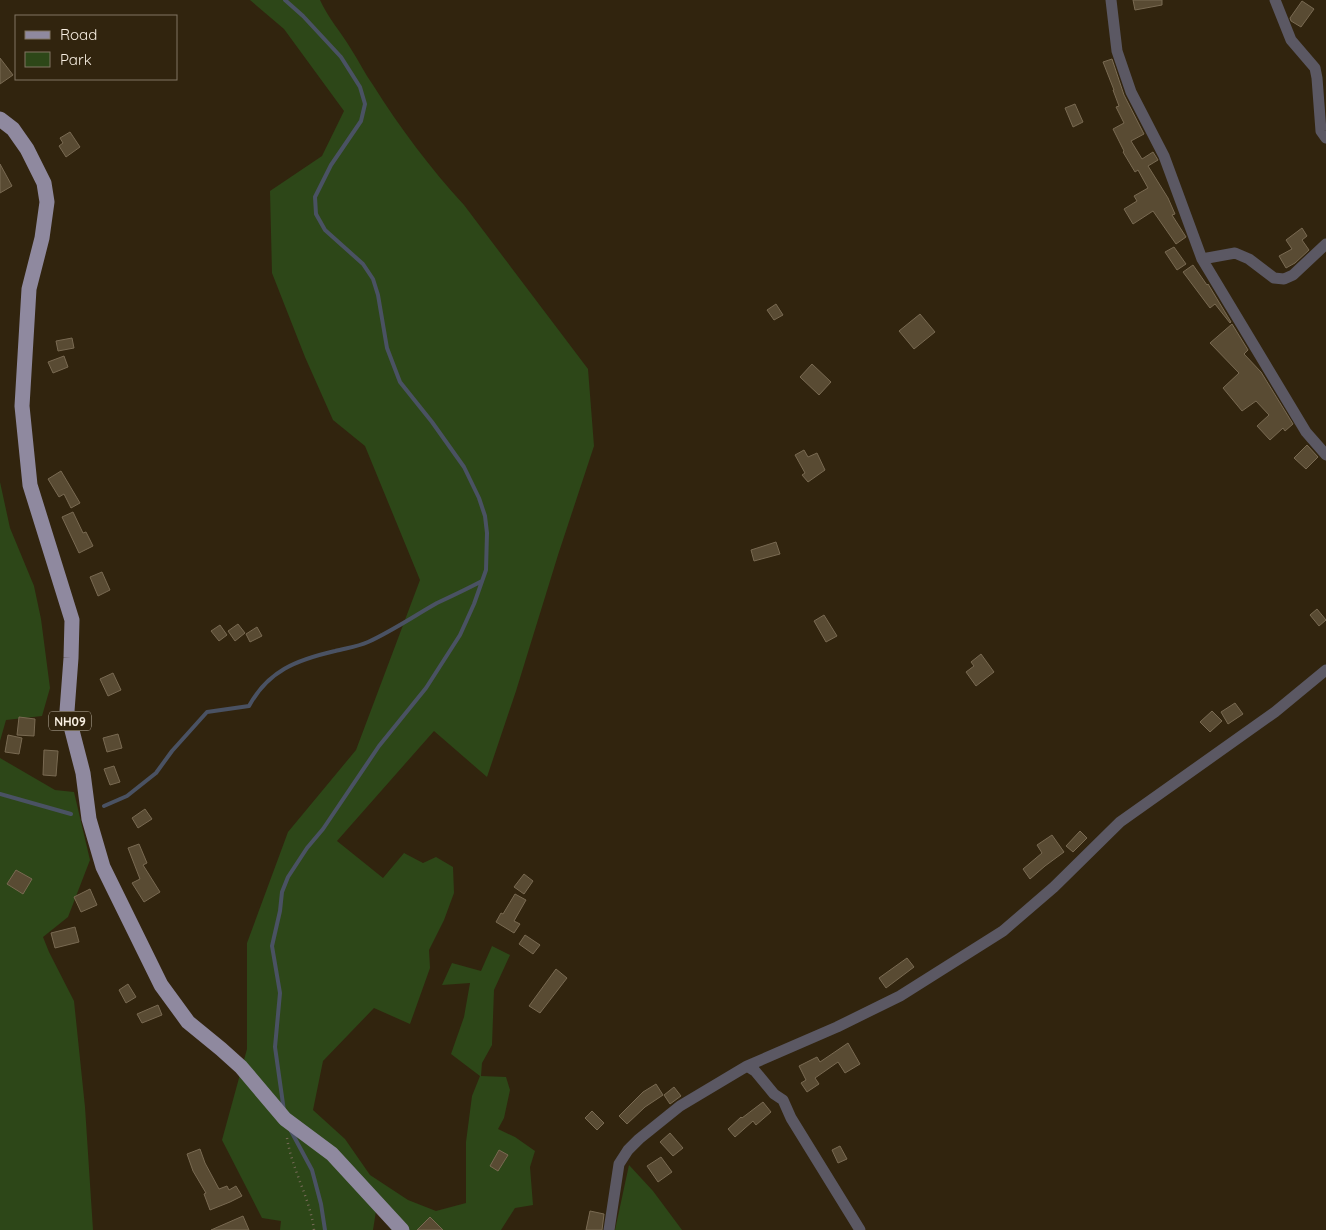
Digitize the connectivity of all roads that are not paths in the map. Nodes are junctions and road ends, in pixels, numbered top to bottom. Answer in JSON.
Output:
{"nodes":[{"id":1,"x":1111,"y":0,"type":"edge"},
{"id":2,"x":1275,"y":0,"type":"edge"},
{"id":3,"x":0,"y":119,"type":"edge"},
{"id":4,"x":1326,"y":138,"type":"edge"},
{"id":5,"x":1326,"y":244,"type":"edge"},
{"id":6,"x":1202,"y":259,"type":"junction"},
{"id":7,"x":1326,"y":455,"type":"edge"},
{"id":8,"x":1326,"y":670,"type":"edge"},
{"id":9,"x":747,"y":1066,"type":"junction"},
{"id":10,"x":402,"y":1230,"type":"edge"},
{"id":11,"x":609,"y":1230,"type":"edge"},
{"id":12,"x":860,"y":1230,"type":"edge"}],
"edges":[{"from":1,"to":6,"type":"street"},
{"from":2,"to":4,"type":"street"},
{"from":3,"to":10,"type":"main road","number":"NH09"},
{"from":5,"to":6,"type":"street"},
{"from":6,"to":7,"type":"street"},
{"from":8,"to":9,"type":"street"},
{"from":9,"to":11,"type":"street"},
{"from":9,"to":12,"type":"street"}]}
